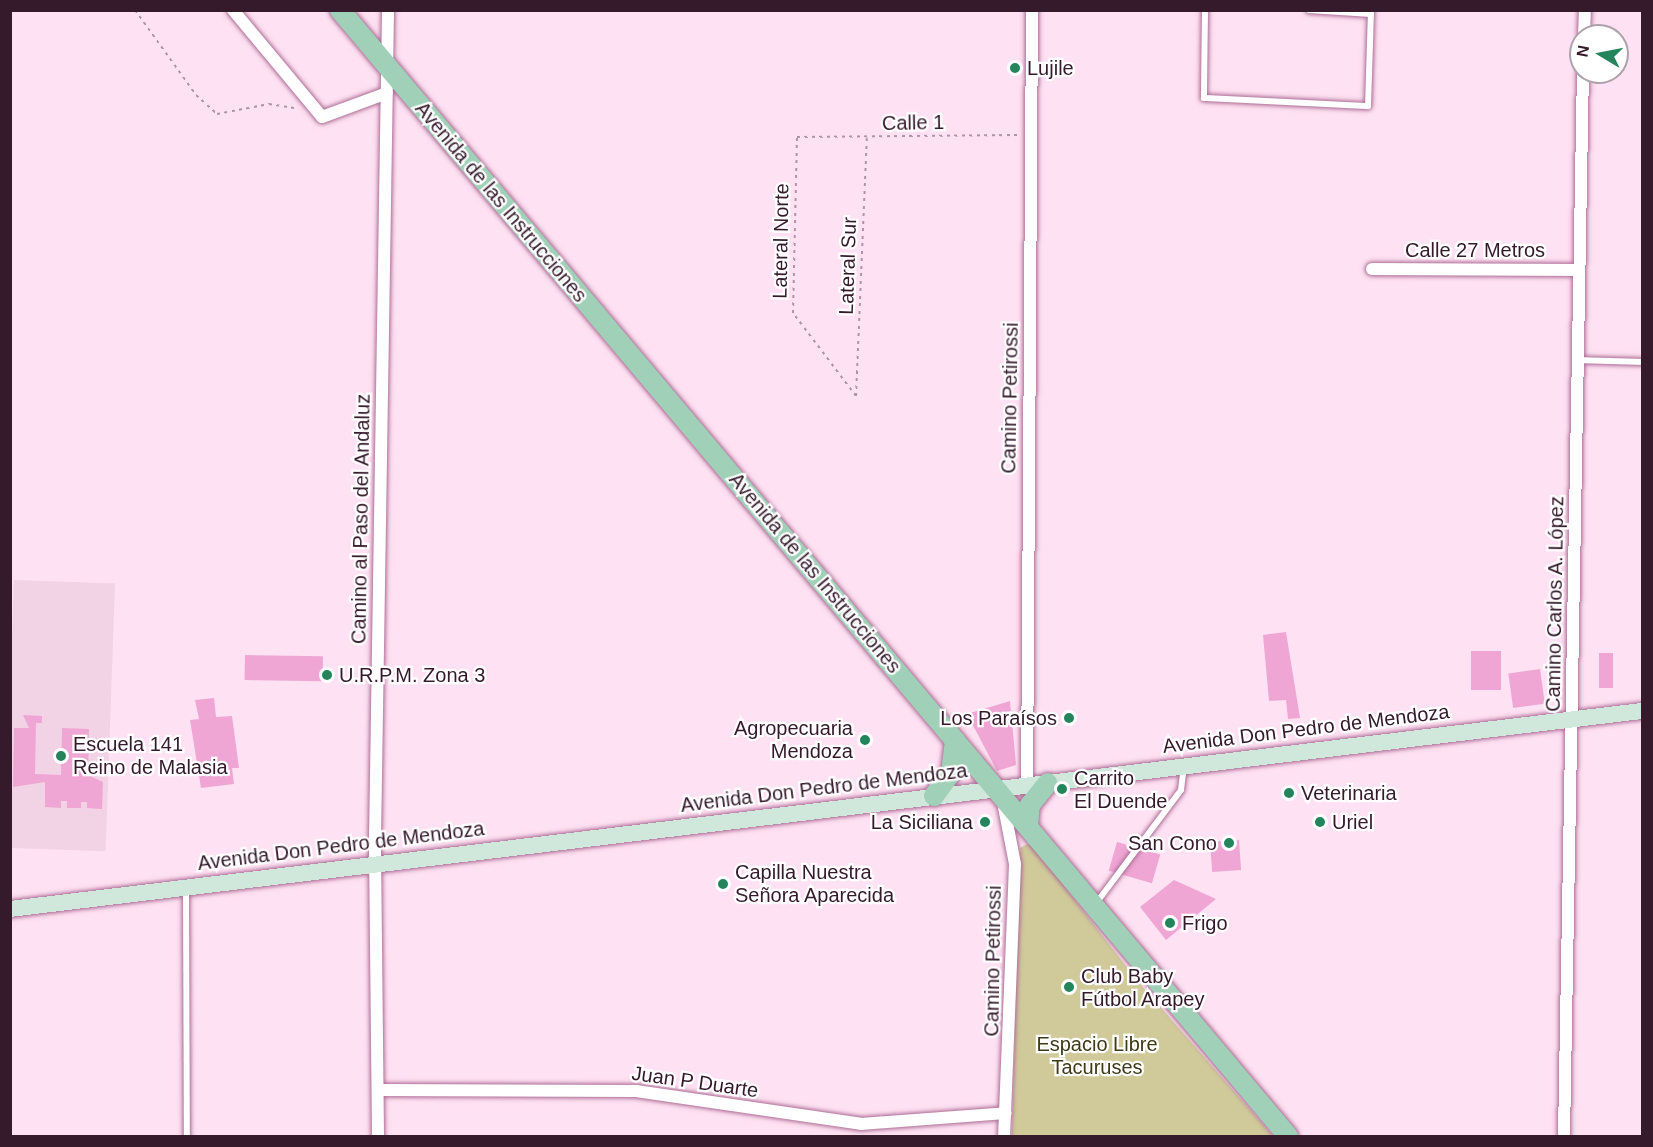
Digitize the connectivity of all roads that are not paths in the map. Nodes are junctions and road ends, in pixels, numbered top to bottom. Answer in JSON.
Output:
{"nodes":[{"id":1,"x":233,"y":10,"type":"edge"},
{"id":2,"x":340,"y":10,"type":"edge"},
{"id":3,"x":388,"y":10,"type":"edge"},
{"id":4,"x":1032,"y":10,"type":"edge"},
{"id":5,"x":1205,"y":10,"type":"edge"},
{"id":6,"x":1309,"y":10,"type":"edge"},
{"id":7,"x":1371,"y":12,"type":"edge"},
{"id":8,"x":387,"y":66,"type":"junction"},
{"id":9,"x":1583,"y":84,"type":"edge"},
{"id":10,"x":387,"y":93,"type":"junction"},
{"id":11,"x":1372,"y":269,"type":"dead end"},
{"id":12,"x":1578,"y":270,"type":"junction"},
{"id":13,"x":1577,"y":360,"type":"junction"},
{"id":14,"x":1642,"y":362,"type":"edge"},
{"id":15,"x":1642,"y":711,"type":"edge"},
{"id":16,"x":1573,"y":720,"type":"junction"},
{"id":17,"x":955,"y":740,"type":"junction"},
{"id":18,"x":1184,"y":764,"type":"junction"},
{"id":19,"x":1048,"y":783,"type":"junction"},
{"id":20,"x":1027,"y":786,"type":"junction"},
{"id":21,"x":997,"y":789,"type":"junction"},
{"id":22,"x":934,"y":796,"type":"junction"},
{"id":23,"x":1028,"y":826,"type":"junction"},
{"id":24,"x":375,"y":862,"type":"junction"},
{"id":25,"x":186,"y":886,"type":"junction"},
{"id":26,"x":1094,"y":905,"type":"junction"},
{"id":27,"x":10,"y":909,"type":"edge"},
{"id":28,"x":378,"y":1090,"type":"junction"},
{"id":29,"x":1006,"y":1113,"type":"junction"},
{"id":30,"x":187,"y":1137,"type":"edge"},
{"id":31,"x":378,"y":1137,"type":"edge"},
{"id":32,"x":1004,"y":1137,"type":"edge"},
{"id":33,"x":1288,"y":1137,"type":"edge"},
{"id":34,"x":1564,"y":1137,"type":"edge"}],
"edges":[{"from":1,"to":10,"type":"street"},
{"from":2,"to":8,"type":"main road","name":"Avenida de las Instrucciones"},
{"from":3,"to":8,"type":"street","name":"Camino al Paso del Andaluz"},
{"from":4,"to":20,"type":"street","name":"Camino Petirossi"},
{"from":5,"to":7,"type":"lane"},
{"from":6,"to":7,"type":"lane"},
{"from":8,"to":10,"type":"street","name":"Camino al Paso del Andaluz"},
{"from":8,"to":17,"type":"main road","name":"Avenida de las Instrucciones"},
{"from":9,"to":12,"type":"street","name":"Camino Carlos A. López"},
{"from":10,"to":24,"type":"street","name":"Camino al Paso del Andaluz"},
{"from":11,"to":12,"type":"street","name":"Calle 27 Metros"},
{"from":12,"to":13,"type":"street","name":"Camino Carlos A. López"},
{"from":13,"to":14,"type":"lane"},
{"from":13,"to":16,"type":"street","name":"Camino Carlos A. López"},
{"from":15,"to":16,"type":"street","name":"Avenida Don Pedro de Mendoza"},
{"from":16,"to":18,"type":"street","name":"Avenida Don Pedro de Mendoza"},
{"from":16,"to":34,"type":"street","name":"Camino Carlos A. López"},
{"from":17,"to":21,"type":"main road","name":"Avenida de las Instrucciones"},
{"from":17,"to":22,"type":"main road"},
{"from":18,"to":19,"type":"street","name":"Avenida Don Pedro de Mendoza"},
{"from":18,"to":26,"type":"lane"},
{"from":19,"to":20,"type":"street","name":"Avenida Don Pedro de Mendoza"},
{"from":19,"to":23,"type":"main road"},
{"from":20,"to":21,"type":"street","name":"Avenida Don Pedro de Mendoza"},
{"from":21,"to":22,"type":"street","name":"Avenida Don Pedro de Mendoza"},
{"from":21,"to":23,"type":"main road","name":"Avenida de las Instrucciones"},
{"from":21,"to":29,"type":"street","name":"Camino Petirossi"},
{"from":22,"to":24,"type":"street","name":"Avenida Don Pedro de Mendoza"},
{"from":23,"to":26,"type":"main road","name":"Avenida de las Instrucciones"},
{"from":24,"to":25,"type":"street","name":"Avenida Don Pedro de Mendoza"},
{"from":24,"to":28,"type":"street","name":"Camino al Paso del Andaluz"},
{"from":25,"to":27,"type":"street","name":"Avenida Don Pedro de Mendoza"},
{"from":25,"to":30,"type":"lane"},
{"from":26,"to":33,"type":"main road","name":"Avenida de las Instrucciones"},
{"from":28,"to":29,"type":"street","name":"Juan P Duarte"},
{"from":28,"to":31,"type":"street","name":"Camino al Paso del Andaluz"},
{"from":29,"to":32,"type":"street","name":"Camino Petirossi"}]}
